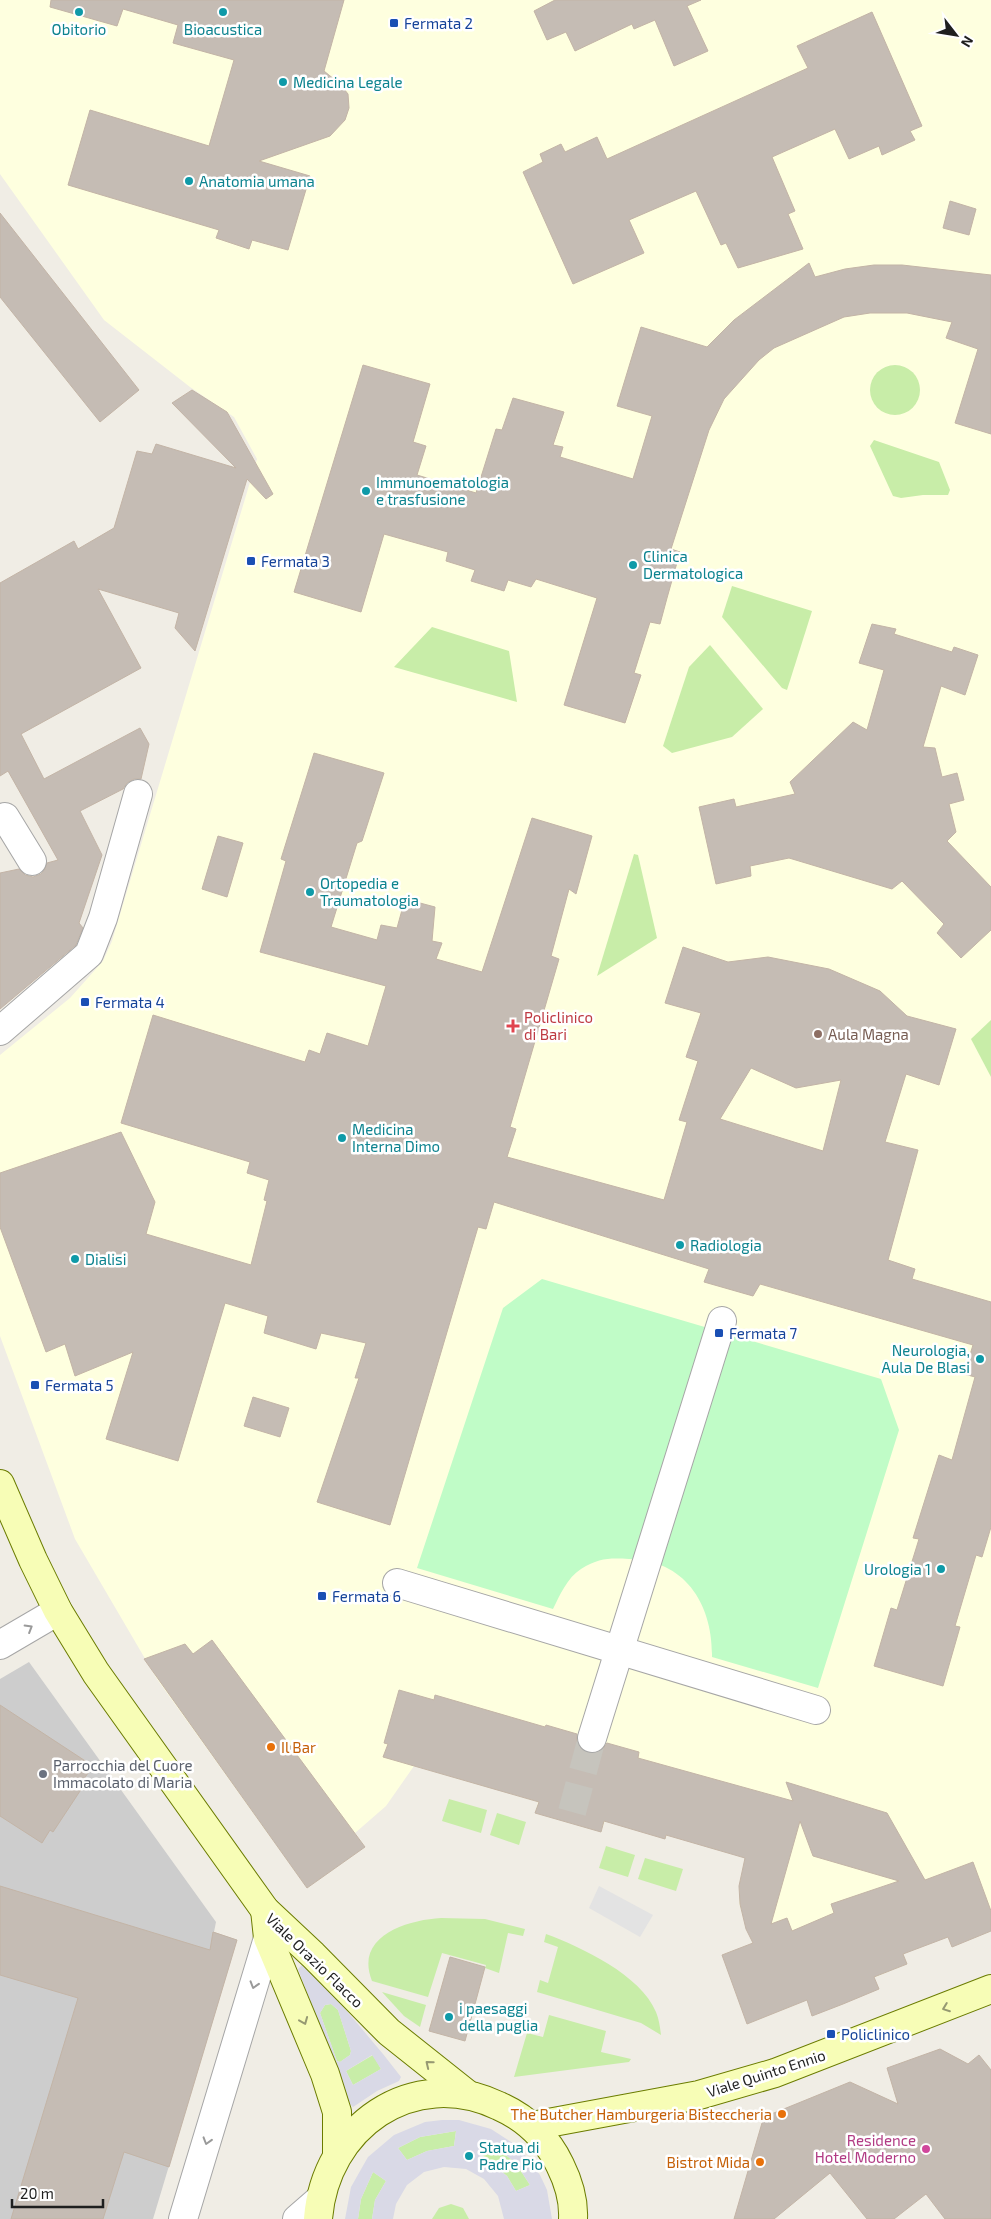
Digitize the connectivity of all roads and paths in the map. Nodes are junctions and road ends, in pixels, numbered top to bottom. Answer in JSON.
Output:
{"nodes":[{"id":1,"x":138,"y":794,"type":"dead end"},
{"id":2,"x":0,"y":820,"type":"edge"},
{"id":3,"x":32,"y":861,"type":"dead end"},
{"id":4,"x":0,"y":1031,"type":"edge"},
{"id":5,"x":722,"y":1321,"type":"dead end"},
{"id":6,"x":0,"y":1484,"type":"edge"},
{"id":7,"x":397,"y":1583,"type":"dead end"},
{"id":8,"x":58,"y":1611,"type":"junction"},
{"id":9,"x":0,"y":1645,"type":"edge"},
{"id":10,"x":619,"y":1650,"type":"junction"},
{"id":11,"x":816,"y":1710,"type":"dead end"},
{"id":12,"x":592,"y":1738,"type":"tunnel mouth"},
{"id":13,"x":265,"y":1910,"type":"junction"},
{"id":14,"x":268,"y":1938,"type":"junction"},
{"id":15,"x":991,"y":1989,"type":"edge"},
{"id":16,"x":467,"y":2094,"type":"junction"},
{"id":17,"x":532,"y":2126,"type":"junction"},
{"id":18,"x":337,"y":2153,"type":"junction"},
{"id":19,"x":319,"y":2209,"type":"edge"},
{"id":20,"x":183,"y":2219,"type":"edge"},
{"id":21,"x":297,"y":2219,"type":"edge"},
{"id":22,"x":573,"y":2219,"type":"edge"}],
"edges":[{"from":1,"to":4,"type":"street"},
{"from":2,"to":3,"type":"street"},
{"from":5,"to":10,"type":"street"},
{"from":6,"to":8,"type":"street"},
{"from":7,"to":10,"type":"street"},
{"from":9,"to":8,"type":"street","one_way":true},
{"from":8,"to":13,"type":"street"},
{"from":10,"to":11,"type":"street"},
{"from":10,"to":12,"type":"street"},
{"from":13,"to":14,"type":"street","name":"Viale Orazio Flacco"},
{"from":16,"to":13,"type":"street","name":"Viale Orazio Flacco","one_way":true},
{"from":14,"to":18,"type":"street","name":"Viale Orazio Flacco","one_way":true},
{"from":14,"to":20,"type":"street","one_way":true},
{"from":15,"to":17,"type":"street","name":"Viale Quinto Ennio","one_way":true},
{"from":16,"to":17,"type":"street"},
{"from":16,"to":18,"type":"street"},
{"from":17,"to":22,"type":"street"},
{"from":18,"to":19,"type":"street"},
{"from":19,"to":21,"type":"street"}]}
